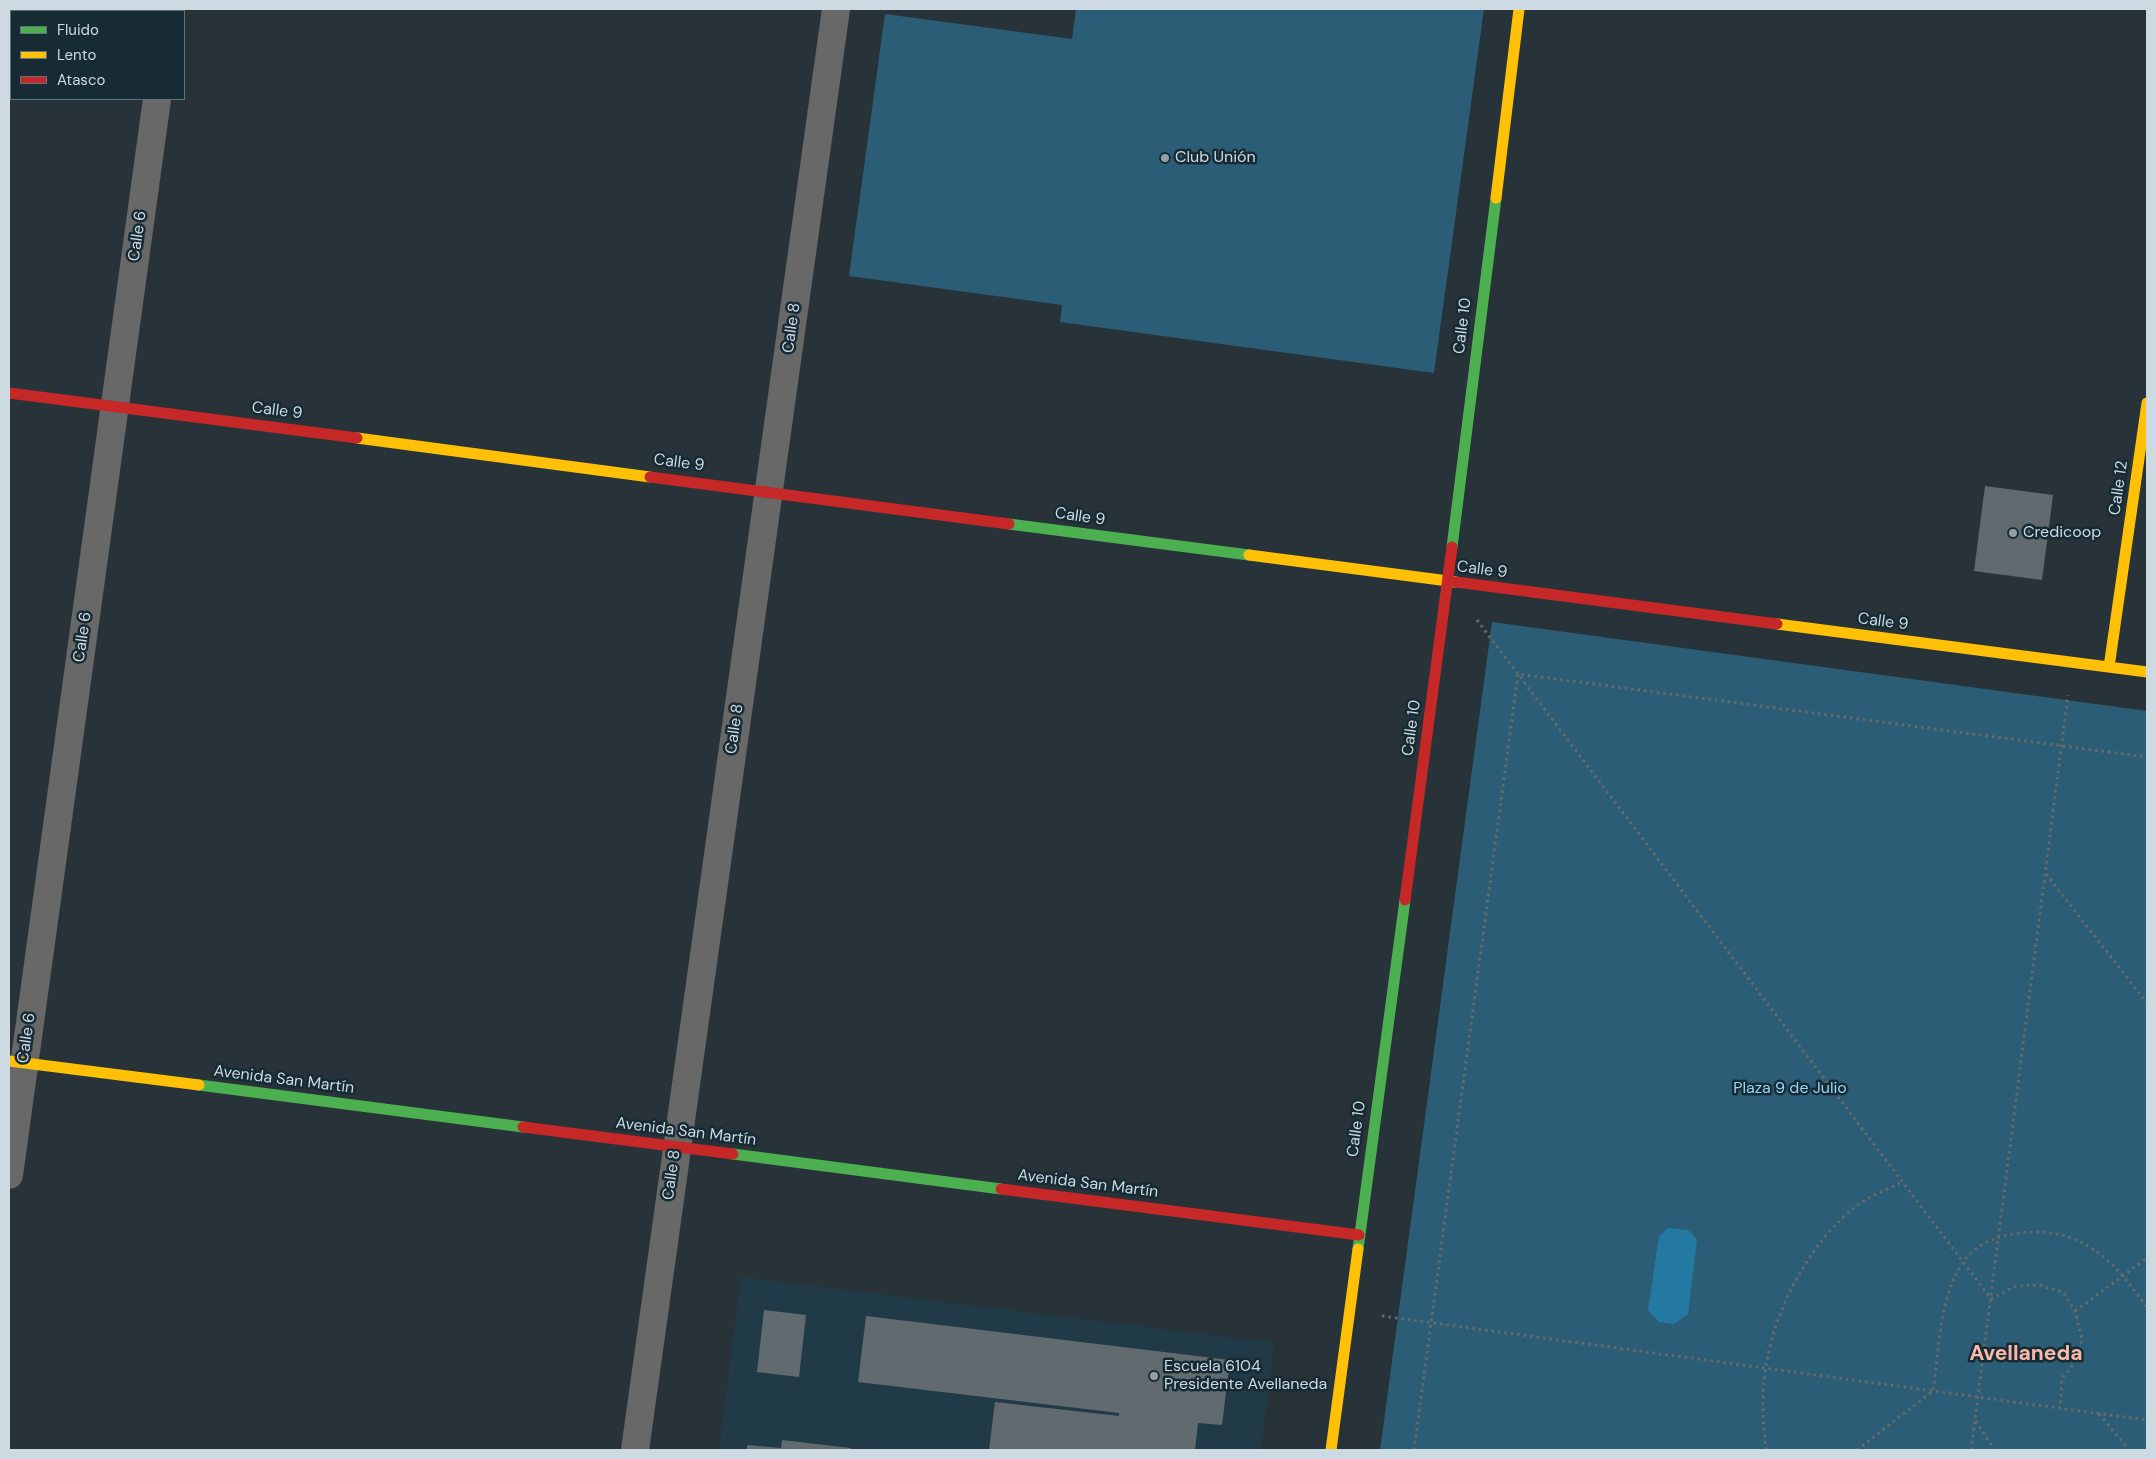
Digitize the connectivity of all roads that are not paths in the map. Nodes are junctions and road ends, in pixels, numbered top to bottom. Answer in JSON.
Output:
{"nodes":[{"id":1,"x":836,"y":9,"type":"edge"},
{"id":2,"x":1520,"y":9,"type":"edge"},
{"id":3,"x":157,"y":100,"type":"edge"},
{"id":4,"x":9,"y":393,"type":"edge"},
{"id":5,"x":2147,"y":403,"type":"edge"},
{"id":6,"x":115,"y":406,"type":"junction"},
{"id":7,"x":769,"y":491,"type":"junction"},
{"id":8,"x":1448,"y":582,"type":"junction"},
{"id":9,"x":2109,"y":667,"type":"junction"},
{"id":10,"x":2147,"y":672,"type":"edge"},
{"id":11,"x":16,"y":1062,"type":"edge"},
{"id":12,"x":676,"y":1147,"type":"junction"},
{"id":13,"x":9,"y":1175,"type":"edge"},
{"id":14,"x":1359,"y":1235,"type":"junction"},
{"id":15,"x":635,"y":1450,"type":"edge"},
{"id":16,"x":1331,"y":1450,"type":"edge"}],
"edges":[{"from":1,"to":7,"type":"street","name":"Calle 8"},
{"from":2,"to":8,"type":"street","name":"Calle 10"},
{"from":3,"to":6,"type":"street","name":"Calle 6"},
{"from":4,"to":6,"type":"street","name":"Calle 9"},
{"from":5,"to":9,"type":"street","name":"Calle 12"},
{"from":6,"to":7,"type":"street","name":"Calle 9"},
{"from":6,"to":11,"type":"street","name":"Calle 6"},
{"from":7,"to":8,"type":"street","name":"Calle 9"},
{"from":7,"to":12,"type":"street","name":"Calle 8"},
{"from":8,"to":9,"type":"street","name":"Calle 9"},
{"from":8,"to":14,"type":"street","name":"Calle 10"},
{"from":9,"to":10,"type":"street","name":"Calle 9"},
{"from":11,"to":12,"type":"street","name":"Avenida San Martín"},
{"from":11,"to":13,"type":"street","name":"Calle 6"},
{"from":12,"to":14,"type":"street","name":"Avenida San Martín"},
{"from":12,"to":15,"type":"street","name":"Calle 8"},
{"from":14,"to":16,"type":"street","name":"Calle 10"}]}
